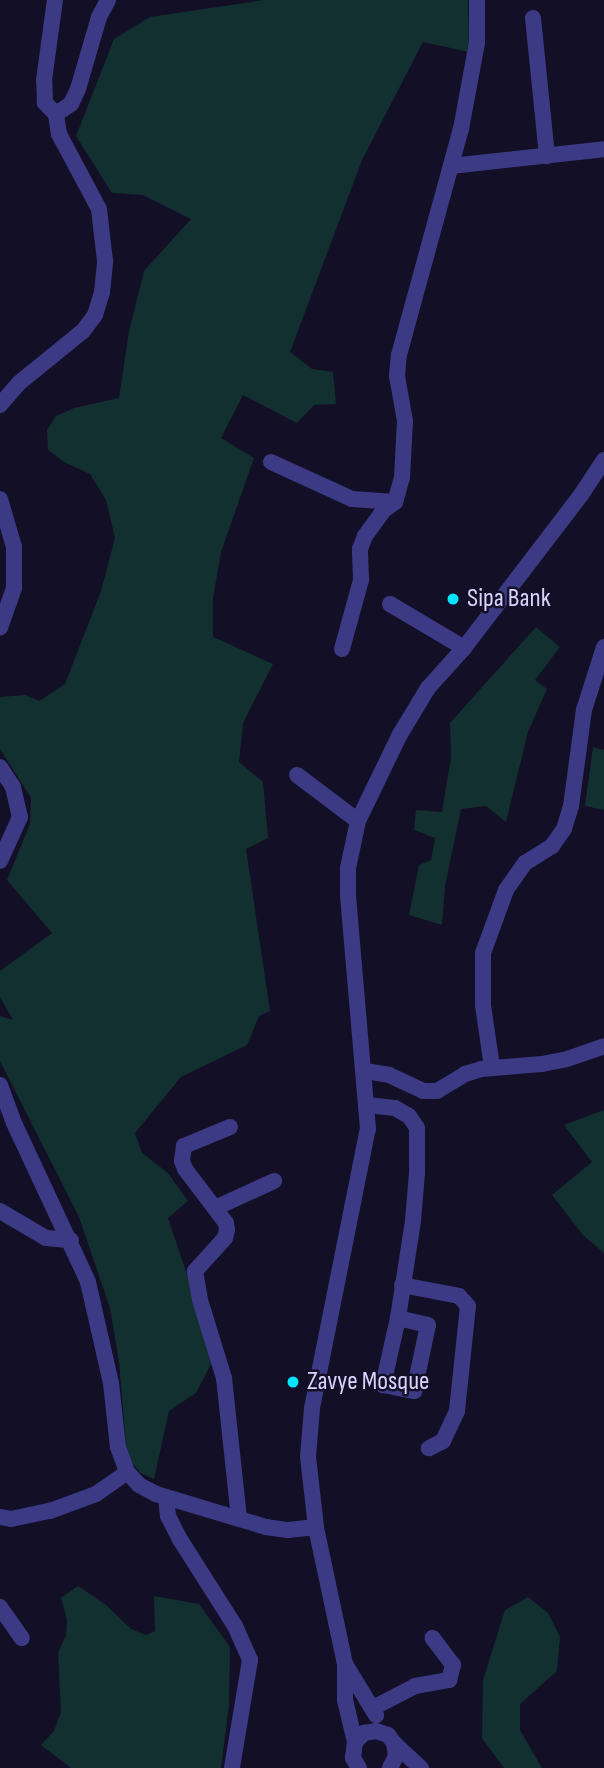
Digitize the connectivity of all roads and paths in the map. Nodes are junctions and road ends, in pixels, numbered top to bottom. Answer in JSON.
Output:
{"nodes":[{"id":1,"x":55,"y":0,"type":"edge"},
{"id":2,"x":108,"y":0,"type":"edge"},
{"id":3,"x":477,"y":0,"type":"edge"},
{"id":4,"x":533,"y":18,"type":"dead end"},
{"id":5,"x":56,"y":114,"type":"junction"},
{"id":6,"x":604,"y":149,"type":"edge"},
{"id":7,"x":547,"y":156,"type":"junction"},
{"id":8,"x":451,"y":166,"type":"junction"},
{"id":9,"x":0,"y":405,"type":"edge"},
{"id":10,"x":271,"y":462,"type":"dead end"},
{"id":11,"x":602,"y":468,"type":"edge"},
{"id":12,"x":0,"y":499,"type":"edge"},
{"id":13,"x":395,"y":502,"type":"junction"},
{"id":14,"x":390,"y":604,"type":"dead end"},
{"id":15,"x":0,"y":628,"type":"edge"},
{"id":16,"x":604,"y":647,"type":"edge"},
{"id":17,"x":464,"y":648,"type":"junction"},
{"id":18,"x":342,"y":649,"type":"dead end"},
{"id":19,"x":0,"y":767,"type":"edge"},
{"id":20,"x":297,"y":775,"type":"dead end"},
{"id":21,"x":358,"y":821,"type":"junction"},
{"id":22,"x":0,"y":861,"type":"edge"},
{"id":23,"x":604,"y":1046,"type":"edge"},
{"id":24,"x":492,"y":1067,"type":"junction"},
{"id":25,"x":365,"y":1071,"type":"junction"},
{"id":26,"x":0,"y":1085,"type":"edge"},
{"id":27,"x":367,"y":1105,"type":"junction"},
{"id":28,"x":230,"y":1127,"type":"dead end"},
{"id":29,"x":274,"y":1181,"type":"dead end"},
{"id":30,"x":215,"y":1208,"type":"junction"},
{"id":31,"x":0,"y":1211,"type":"edge"},
{"id":32,"x":71,"y":1240,"type":"junction"},
{"id":33,"x":402,"y":1285,"type":"junction"},
{"id":34,"x":398,"y":1318,"type":"junction"},
{"id":35,"x":429,"y":1448,"type":"dead end"},
{"id":36,"x":127,"y":1472,"type":"junction"},
{"id":37,"x":166,"y":1497,"type":"junction"},
{"id":38,"x":0,"y":1517,"type":"edge"},
{"id":39,"x":239,"y":1518,"type":"junction"},
{"id":40,"x":316,"y":1527,"type":"junction"},
{"id":41,"x":0,"y":1607,"type":"edge"},
{"id":42,"x":22,"y":1638,"type":"dead end"},
{"id":43,"x":433,"y":1638,"type":"dead end"},
{"id":44,"x":345,"y":1664,"type":"junction"},
{"id":45,"x":373,"y":1708,"type":"junction"},
{"id":46,"x":388,"y":1738,"type":"junction"},
{"id":47,"x":355,"y":1742,"type":"junction"},
{"id":48,"x":355,"y":1765,"type":"edge"},
{"id":49,"x":232,"y":1768,"type":"edge"},
{"id":50,"x":390,"y":1768,"type":"edge"},
{"id":51,"x":421,"y":1768,"type":"edge"}],
"edges":[{"from":1,"to":5,"type":"street"},
{"from":2,"to":5,"type":"street"},
{"from":3,"to":8,"type":"street"},
{"from":4,"to":7,"type":"street"},
{"from":5,"to":9,"type":"street"},
{"from":6,"to":7,"type":"street"},
{"from":7,"to":8,"type":"street"},
{"from":8,"to":13,"type":"street"},
{"from":10,"to":13,"type":"street"},
{"from":11,"to":17,"type":"street"},
{"from":12,"to":15,"type":"street"},
{"from":13,"to":18,"type":"street"},
{"from":14,"to":17,"type":"street"},
{"from":16,"to":24,"type":"street"},
{"from":17,"to":21,"type":"street"},
{"from":19,"to":22,"type":"street"},
{"from":20,"to":21,"type":"street"},
{"from":21,"to":25,"type":"street"},
{"from":23,"to":24,"type":"street"},
{"from":24,"to":25,"type":"street"},
{"from":25,"to":27,"type":"street"},
{"from":26,"to":32,"type":"street"},
{"from":27,"to":33,"type":"street"},
{"from":27,"to":40,"type":"street"},
{"from":28,"to":30,"type":"street"},
{"from":29,"to":30,"type":"street"},
{"from":30,"to":39,"type":"street"},
{"from":31,"to":32,"type":"street"},
{"from":32,"to":36,"type":"street"},
{"from":33,"to":34,"type":"street"},
{"from":33,"to":35,"type":"street"},
{"from":34,"to":34,"type":"street"},
{"from":36,"to":37,"type":"street"},
{"from":36,"to":38,"type":"street"},
{"from":37,"to":39,"type":"street"},
{"from":37,"to":49,"type":"street"},
{"from":39,"to":40,"type":"street"},
{"from":40,"to":44,"type":"street"},
{"from":41,"to":42,"type":"street"},
{"from":43,"to":45,"type":"street"},
{"from":44,"to":45,"type":"street"},
{"from":44,"to":47,"type":"street"},
{"from":45,"to":46,"type":"street"},
{"from":46,"to":47,"type":"street"},
{"from":46,"to":50,"type":"street"},
{"from":46,"to":51,"type":"street"},
{"from":47,"to":48,"type":"street"}]}
